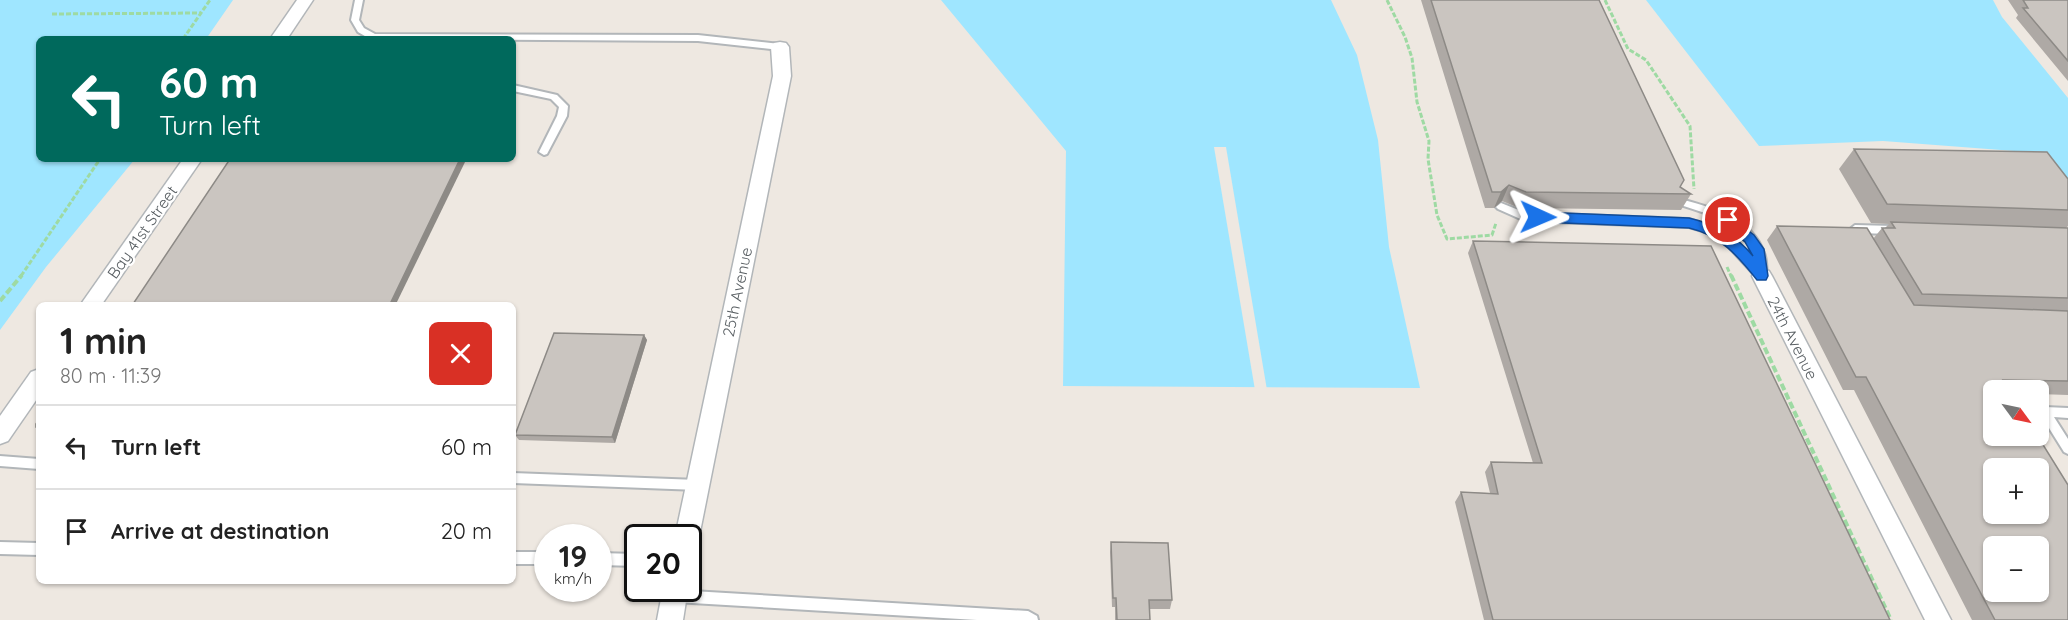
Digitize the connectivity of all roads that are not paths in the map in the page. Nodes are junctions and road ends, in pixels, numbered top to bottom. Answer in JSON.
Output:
{"nodes":[{"id":1,"x":305,"y":0,"type":"edge"},
{"id":2,"x":359,"y":0,"type":"edge"},
{"id":3,"x":280,"y":36,"type":"edge"},
{"id":4,"x":371,"y":36,"type":"edge"},
{"id":5,"x":516,"y":37,"type":"edge"},
{"id":6,"x":780,"y":47,"type":"joint"},
{"id":7,"x":516,"y":89,"type":"edge"},
{"id":8,"x":544,"y":152,"type":"dead end"},
{"id":9,"x":191,"y":162,"type":"edge"},
{"id":10,"x":1677,"y":201,"type":"edge"},
{"id":11,"x":1501,"y":207,"type":"edge"},
{"id":12,"x":1902,"y":231,"type":"edge"},
{"id":13,"x":1860,"y":239,"type":"edge"},
{"id":14,"x":1762,"y":276,"type":"junction"},
{"id":15,"x":92,"y":302,"type":"edge"},
{"id":16,"x":36,"y":382,"type":"edge"},
{"id":17,"x":2068,"y":413,"type":"edge"},
{"id":18,"x":0,"y":434,"type":"edge"},
{"id":19,"x":2068,"y":449,"type":"edge"},
{"id":20,"x":0,"y":461,"type":"edge"},
{"id":21,"x":36,"y":464,"type":"edge"},
{"id":22,"x":516,"y":478,"type":"edge"},
{"id":23,"x":698,"y":485,"type":"junction"},
{"id":24,"x":690,"y":524,"type":"edge"},
{"id":25,"x":0,"y":548,"type":"edge"},
{"id":26,"x":36,"y":549,"type":"edge"},
{"id":27,"x":516,"y":558,"type":"edge"},
{"id":28,"x":534,"y":558,"type":"edge"},
{"id":29,"x":697,"y":602,"type":"edge"},
{"id":30,"x":1032,"y":620,"type":"edge"},
{"id":31,"x":1938,"y":620,"type":"edge"}],
"edges":[{"from":1,"to":3,"type":"street"},
{"from":2,"to":4,"type":"lane"},
{"from":5,"to":6,"type":"lane"},
{"from":6,"to":23,"type":"street","name":"25th Avenue"},
{"from":7,"to":8,"type":"lane"},
{"from":9,"to":15,"type":"street","name":"Bay 41st Street"},
{"from":10,"to":14,"type":"lane"},
{"from":11,"to":14,"type":"lane","name":"24th Avenue"},
{"from":12,"to":13,"type":"lane"},
{"from":14,"to":31,"type":"street","name":"24th Avenue"},
{"from":16,"to":18,"type":"street"},
{"from":17,"to":19,"type":"lane"},
{"from":20,"to":21,"type":"lane"},
{"from":22,"to":23,"type":"lane"},
{"from":23,"to":24,"type":"street","name":"25th Avenue"},
{"from":25,"to":26,"type":"lane"},
{"from":27,"to":28,"type":"lane"},
{"from":29,"to":30,"type":"lane"}]}
